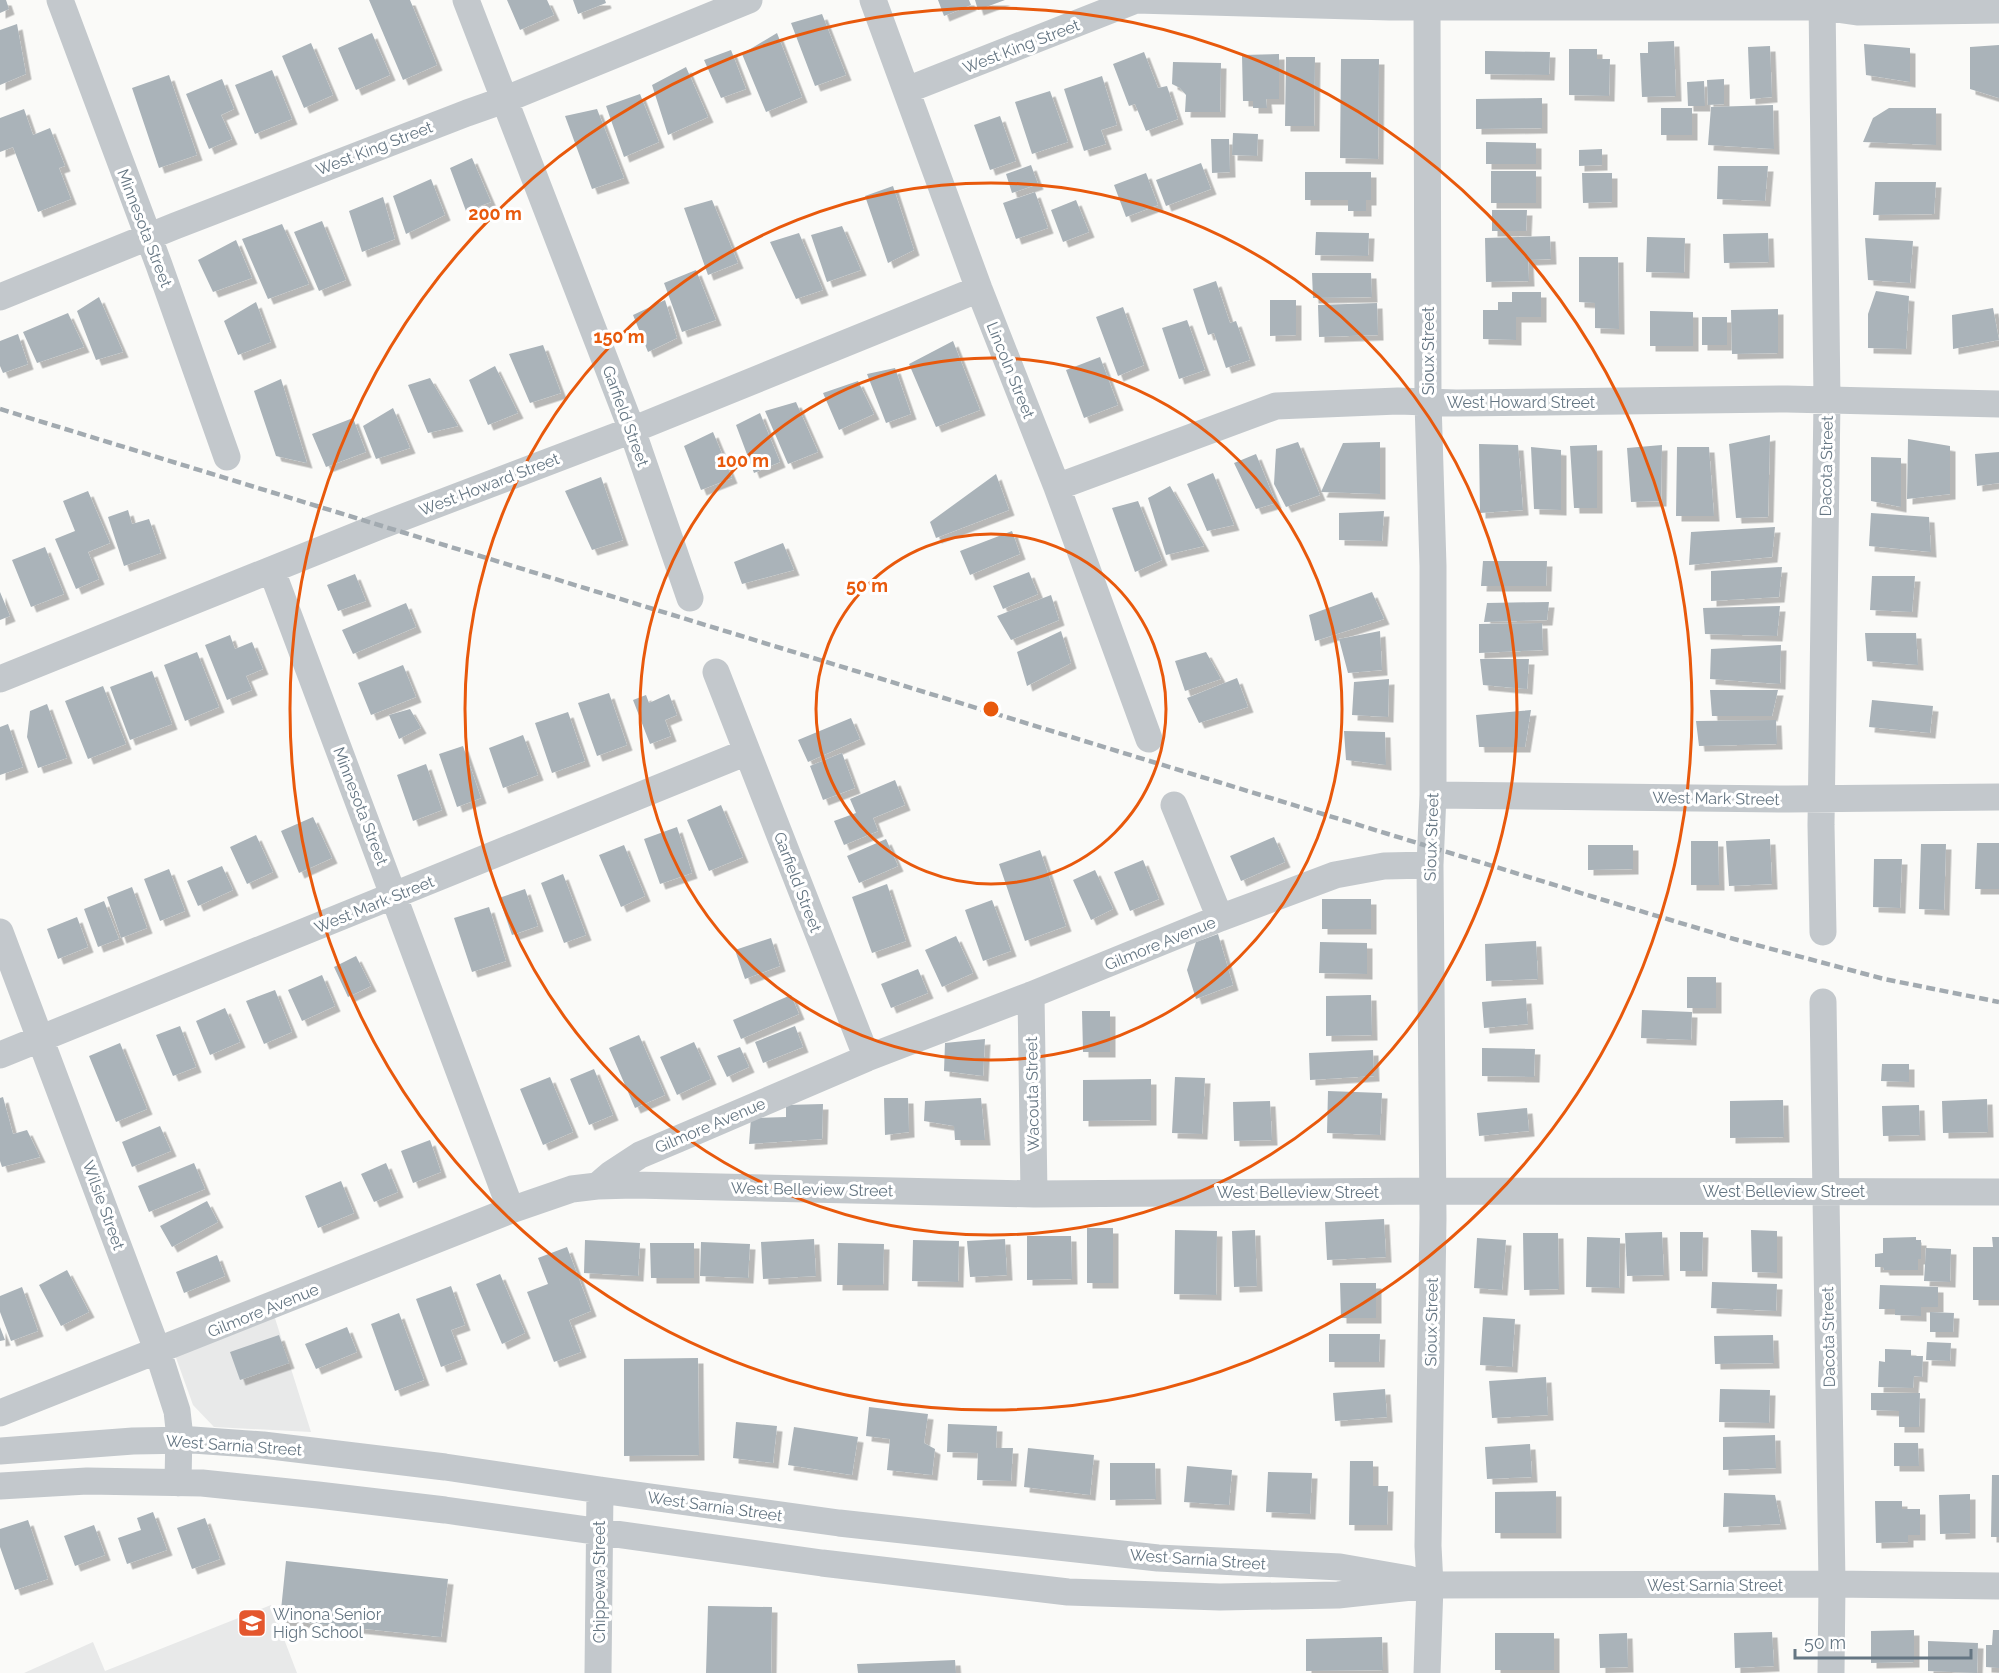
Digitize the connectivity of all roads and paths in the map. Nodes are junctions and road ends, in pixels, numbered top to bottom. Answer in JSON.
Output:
{"nodes":[{"id":1,"x":60,"y":0,"type":"edge"},
{"id":2,"x":466,"y":0,"type":"edge"},
{"id":3,"x":749,"y":0,"type":"edge"},
{"id":4,"x":873,"y":0,"type":"edge"},
{"id":5,"x":1427,"y":3,"type":"edge"},
{"id":6,"x":1822,"y":4,"type":"edge"},
{"id":7,"x":1999,"y":10,"type":"edge"},
{"id":8,"x":907,"y":90,"type":"junction"},
{"id":9,"x":504,"y":100,"type":"junction"},
{"id":10,"x":149,"y":237,"type":"junction"},
{"id":11,"x":979,"y":289,"type":"junction"},
{"id":12,"x":0,"y":297,"type":"edge"},
{"id":13,"x":1827,"y":400,"type":"junction"},
{"id":14,"x":1428,"y":402,"type":"junction"},
{"id":15,"x":1999,"y":404,"type":"edge"},
{"id":16,"x":632,"y":430,"type":"junction"},
{"id":17,"x":227,"y":457,"type":"dead end"},
{"id":18,"x":1057,"y":487,"type":"junction"},
{"id":19,"x":272,"y":571,"type":"junction"},
{"id":20,"x":690,"y":598,"type":"dead end"},
{"id":21,"x":716,"y":672,"type":"dead end"},
{"id":22,"x":0,"y":680,"type":"edge"},
{"id":23,"x":1149,"y":739,"type":"dead end"},
{"id":24,"x":747,"y":752,"type":"junction"},
{"id":25,"x":1433,"y":795,"type":"junction"},
{"id":26,"x":1999,"y":797,"type":"edge"},
{"id":27,"x":1821,"y":799,"type":"junction"},
{"id":28,"x":1174,"y":805,"type":"dead end"},
{"id":29,"x":1430,"y":865,"type":"junction"},
{"id":30,"x":395,"y":896,"type":"junction"},
{"id":31,"x":1220,"y":918,"type":"junction"},
{"id":32,"x":0,"y":932,"type":"edge"},
{"id":33,"x":1823,"y":932,"type":"dead end"},
{"id":34,"x":1031,"y":995,"type":"junction"},
{"id":35,"x":1823,"y":1002,"type":"dead end"},
{"id":36,"x":42,"y":1039,"type":"junction"},
{"id":37,"x":0,"y":1055,"type":"edge"},
{"id":38,"x":867,"y":1058,"type":"junction"},
{"id":39,"x":597,"y":1186,"type":"junction"},
{"id":40,"x":1433,"y":1191,"type":"junction"},
{"id":41,"x":1825,"y":1192,"type":"junction"},
{"id":42,"x":1999,"y":1192,"type":"edge"},
{"id":43,"x":1034,"y":1194,"type":"junction"},
{"id":44,"x":511,"y":1210,"type":"junction"},
{"id":45,"x":158,"y":1352,"type":"junction"},
{"id":46,"x":0,"y":1413,"type":"edge"},
{"id":47,"x":178,"y":1440,"type":"junction"},
{"id":48,"x":0,"y":1451,"type":"edge"},
{"id":49,"x":178,"y":1483,"type":"junction"},
{"id":50,"x":0,"y":1486,"type":"edge"},
{"id":51,"x":600,"y":1490,"type":"junction"},
{"id":52,"x":599,"y":1532,"type":"junction"},
{"id":53,"x":1832,"y":1584,"type":"junction"},
{"id":54,"x":1430,"y":1585,"type":"junction"},
{"id":55,"x":1999,"y":1586,"type":"edge"},
{"id":56,"x":598,"y":1673,"type":"edge"},
{"id":57,"x":1427,"y":1673,"type":"edge"},
{"id":58,"x":1831,"y":1673,"type":"edge"}],
"edges":[{"from":1,"to":10,"type":"street","name":"Minnesota Street"},
{"from":2,"to":9,"type":"street","name":"Garfield Street"},
{"from":3,"to":9,"type":"street","name":"West King Street"},
{"from":4,"to":8,"type":"street","name":"Lincoln Street"},
{"from":5,"to":6,"type":"street","name":"West King Street"},
{"from":5,"to":8,"type":"street","name":"West King Street"},
{"from":5,"to":14,"type":"street","name":"Sioux Street"},
{"from":6,"to":7,"type":"street","name":"West King Street"},
{"from":6,"to":13,"type":"street","name":"Dacota Street"},
{"from":8,"to":11,"type":"street","name":"Lincoln Street"},
{"from":9,"to":10,"type":"street","name":"West King Street"},
{"from":9,"to":16,"type":"street","name":"Garfield Street"},
{"from":10,"to":12,"type":"street","name":"West King Street"},
{"from":10,"to":17,"type":"street","name":"Minnesota Street"},
{"from":11,"to":16,"type":"street","name":"West Howard Street"},
{"from":11,"to":18,"type":"street","name":"Lincoln Street"},
{"from":13,"to":14,"type":"street","name":"West Howard Street"},
{"from":13,"to":15,"type":"street","name":"West Howard Street"},
{"from":13,"to":27,"type":"street","name":"Dacota Street"},
{"from":14,"to":18,"type":"street","name":"West Howard Street"},
{"from":14,"to":25,"type":"street","name":"Sioux Street"},
{"from":16,"to":19,"type":"street","name":"West Howard Street"},
{"from":16,"to":20,"type":"street","name":"Garfield Street"},
{"from":18,"to":23,"type":"street","name":"Lincoln Street"},
{"from":19,"to":22,"type":"street","name":"West Howard Street"},
{"from":19,"to":30,"type":"street","name":"Minnesota Street"},
{"from":21,"to":24,"type":"street","name":"Garfield Street"},
{"from":24,"to":30,"type":"street","name":"West Mark Street"},
{"from":24,"to":38,"type":"street","name":"Garfield Street"},
{"from":25,"to":27,"type":"street","name":"West Mark Street"},
{"from":25,"to":29,"type":"street","name":"Sioux Street"},
{"from":26,"to":27,"type":"street","name":"West Mark Street"},
{"from":27,"to":33,"type":"street","name":"Dacota Street"},
{"from":28,"to":31,"type":"street"},
{"from":29,"to":31,"type":"street","name":"Gilmore Avenue"},
{"from":29,"to":40,"type":"street","name":"Sioux Street"},
{"from":30,"to":36,"type":"street","name":"West Mark Street"},
{"from":30,"to":44,"type":"street","name":"Minnesota Street"},
{"from":31,"to":34,"type":"street","name":"Gilmore Avenue"},
{"from":32,"to":36,"type":"street","name":"Wilsie Street"},
{"from":34,"to":38,"type":"street","name":"Gilmore Avenue"},
{"from":34,"to":43,"type":"street","name":"Wacouta Street"},
{"from":35,"to":41,"type":"street","name":"Dacota Street"},
{"from":36,"to":37,"type":"street","name":"West Mark Street"},
{"from":36,"to":45,"type":"street","name":"Wilsie Street"},
{"from":38,"to":39,"type":"street","name":"Gilmore Avenue"},
{"from":39,"to":43,"type":"street","name":"West Belleview Street"},
{"from":39,"to":44,"type":"street","name":"Gilmore Avenue"},
{"from":40,"to":41,"type":"street","name":"West Belleview Street"},
{"from":40,"to":43,"type":"street","name":"West Belleview Street"},
{"from":40,"to":54,"type":"street","name":"Sioux Street"},
{"from":41,"to":42,"type":"street","name":"West Belleview Street"},
{"from":41,"to":53,"type":"street","name":"Dacota Street"},
{"from":44,"to":45,"type":"street","name":"Gilmore Avenue"},
{"from":45,"to":46,"type":"street","name":"Gilmore Avenue"},
{"from":45,"to":47,"type":"street","name":"Wilsie Street"},
{"from":47,"to":48,"type":"street","name":"West Sarnia Street"},
{"from":47,"to":49,"type":"street","name":"Wilsie Street"},
{"from":47,"to":51,"type":"street","name":"West Sarnia Street"},
{"from":49,"to":50,"type":"street","name":"West Sarnia Street"},
{"from":49,"to":52,"type":"street","name":"West Sarnia Street"},
{"from":51,"to":52,"type":"street","name":"Chippewa Street"},
{"from":51,"to":54,"type":"street","name":"West Sarnia Street"},
{"from":52,"to":54,"type":"street","name":"West Sarnia Street"},
{"from":52,"to":56,"type":"street","name":"Chippewa Street"},
{"from":53,"to":54,"type":"street","name":"West Sarnia Street"},
{"from":53,"to":55,"type":"street","name":"West Sarnia Street"},
{"from":53,"to":58,"type":"street","name":"Dacota Street"},
{"from":54,"to":57,"type":"street","name":"Sioux Street"}]}
